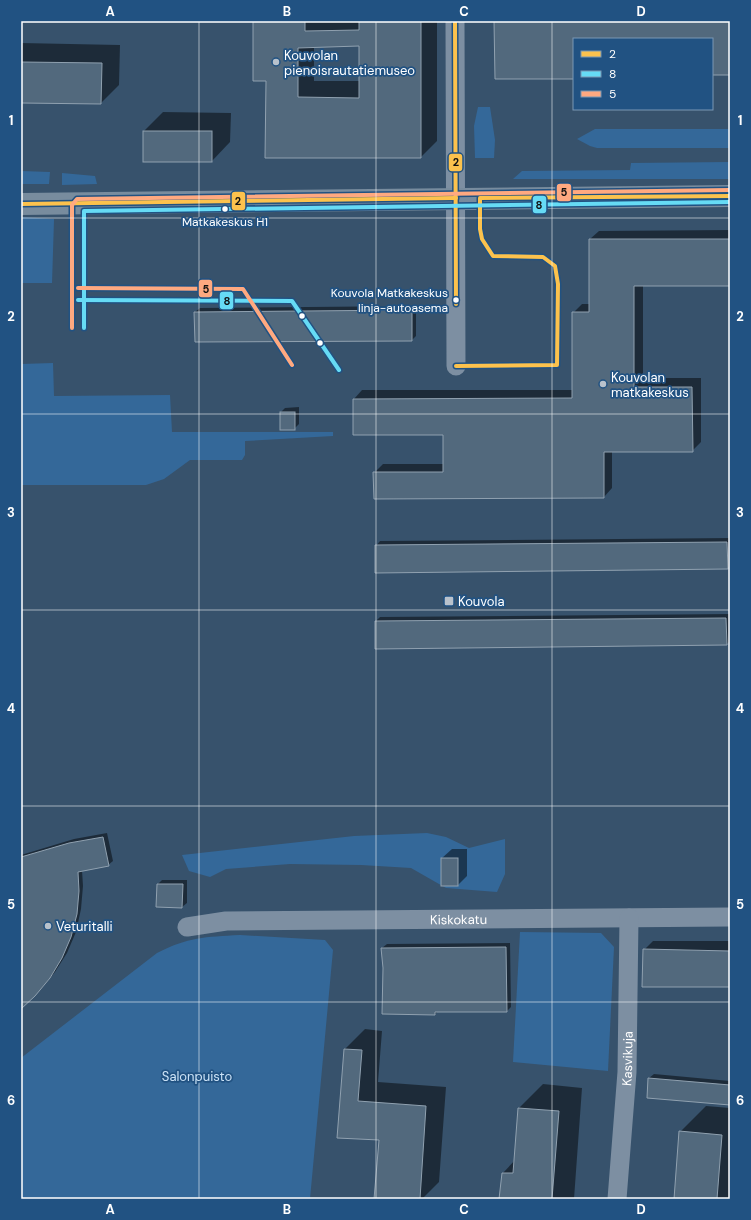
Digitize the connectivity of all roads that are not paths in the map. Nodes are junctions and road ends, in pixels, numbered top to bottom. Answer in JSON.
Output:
{"nodes":[{"id":1,"x":455,"y":21,"type":"edge"},
{"id":2,"x":730,"y":196,"type":"edge"},
{"id":3,"x":456,"y":198,"type":"junction"},
{"id":4,"x":21,"y":204,"type":"edge"},
{"id":5,"x":456,"y":366,"type":"dead end"},
{"id":6,"x":629,"y":918,"type":"junction"},
{"id":7,"x":730,"y":918,"type":"edge"},
{"id":8,"x":187,"y":927,"type":"dead end"},
{"id":9,"x":617,"y":1199,"type":"edge"}],
"edges":[{"from":1,"to":3,"type":"street"},
{"from":2,"to":3,"type":"street"},
{"from":3,"to":4,"type":"street"},
{"from":3,"to":5,"type":"street"},
{"from":6,"to":7,"type":"street","name":"Kiskokatu"},
{"from":6,"to":8,"type":"street","name":"Kiskokatu"},
{"from":6,"to":9,"type":"street","name":"Kasvikuja"}]}
